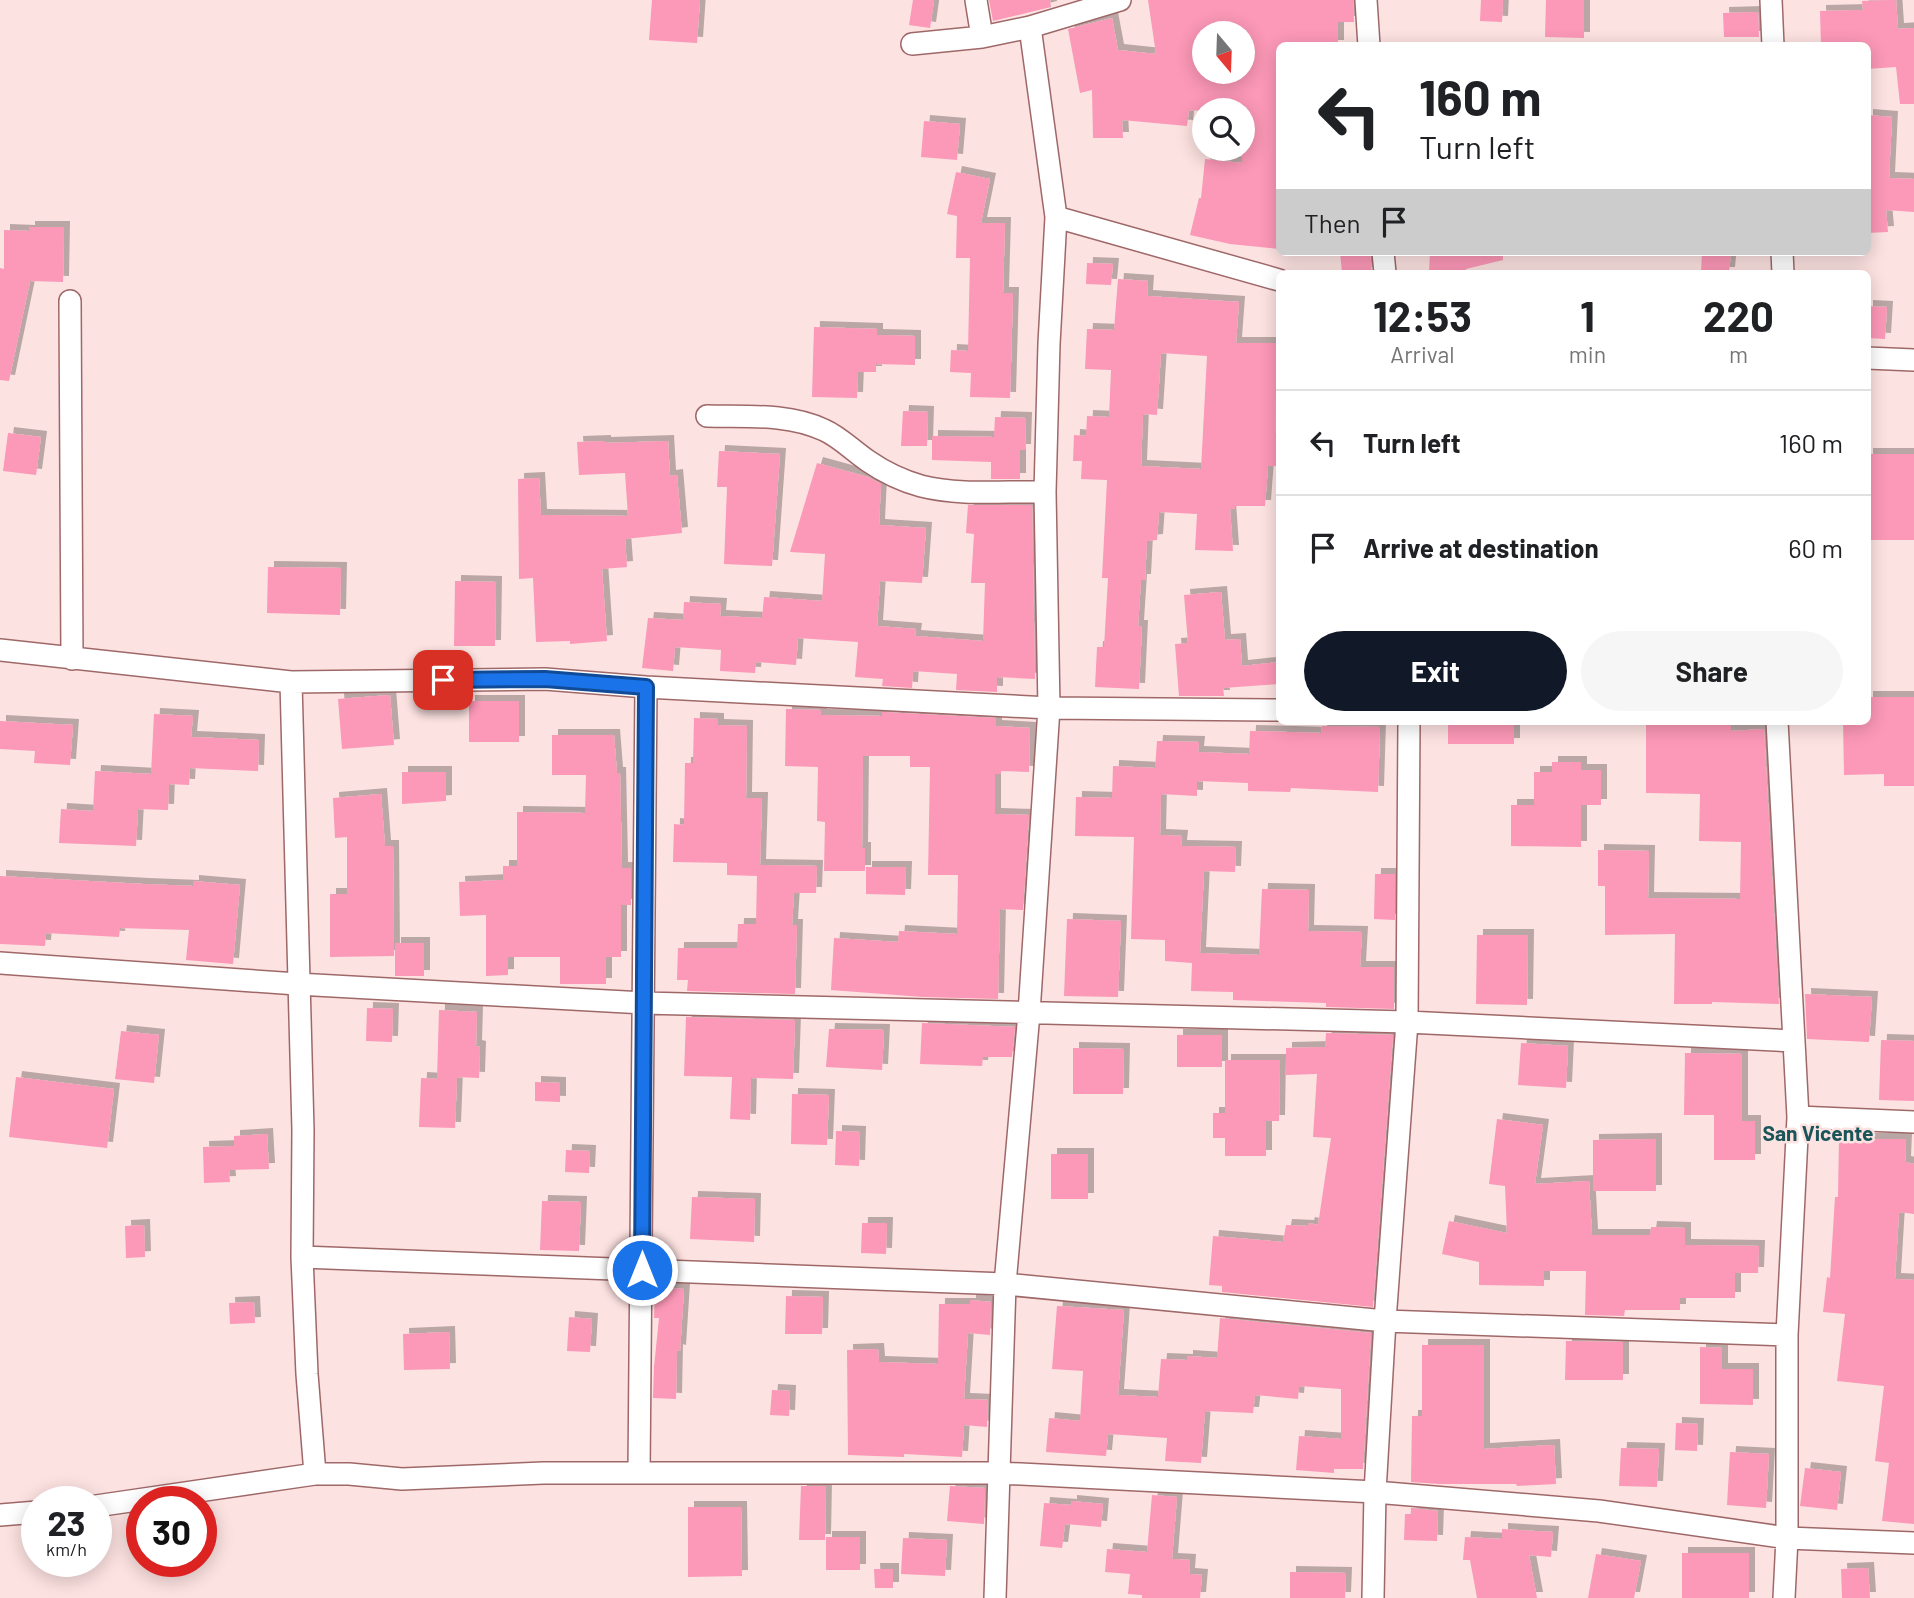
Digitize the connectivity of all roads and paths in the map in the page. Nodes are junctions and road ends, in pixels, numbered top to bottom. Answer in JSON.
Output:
{"nodes":[{"id":1,"x":976,"y":0,"type":"edge"},
{"id":2,"x":1120,"y":0,"type":"edge"},
{"id":3,"x":1366,"y":0,"type":"edge"},
{"id":4,"x":1771,"y":0,"type":"edge"},
{"id":5,"x":1030,"y":27,"type":"junction"},
{"id":6,"x":982,"y":37,"type":"junction"},
{"id":7,"x":1369,"y":42,"type":"edge"},
{"id":8,"x":1773,"y":42,"type":"edge"},
{"id":9,"x":912,"y":44,"type":"dead end"},
{"id":10,"x":1056,"y":216,"type":"junction"},
{"id":11,"x":1276,"y":279,"type":"edge"},
{"id":12,"x":71,"y":301,"type":"dead end"},
{"id":13,"x":1871,"y":358,"type":"edge"},
{"id":14,"x":1914,"y":360,"type":"edge"},
{"id":15,"x":707,"y":416,"type":"dead end"},
{"id":16,"x":1045,"y":492,"type":"junction"},
{"id":17,"x":0,"y":650,"type":"edge"},
{"id":18,"x":72,"y":659,"type":"junction"},
{"id":19,"x":291,"y":682,"type":"junction"},
{"id":20,"x":646,"y":687,"type":"junction"},
{"id":21,"x":1049,"y":708,"type":"junction"},
{"id":22,"x":1276,"y":710,"type":"edge"},
{"id":23,"x":1409,"y":725,"type":"edge"},
{"id":24,"x":1777,"y":725,"type":"edge"},
{"id":25,"x":0,"y":963,"type":"edge"},
{"id":26,"x":297,"y":984,"type":"junction"},
{"id":27,"x":644,"y":1003,"type":"junction"},
{"id":28,"x":1029,"y":1013,"type":"junction"},
{"id":29,"x":1407,"y":1022,"type":"junction"},
{"id":30,"x":1794,"y":1041,"type":"junction"},
{"id":31,"x":1798,"y":1117,"type":"junction"},
{"id":32,"x":1914,"y":1122,"type":"edge"},
{"id":33,"x":302,"y":1256,"type":"junction"},
{"id":34,"x":642,"y":1270,"type":"junction"},
{"id":35,"x":1006,"y":1284,"type":"junction"},
{"id":36,"x":1385,"y":1321,"type":"junction"},
{"id":37,"x":1787,"y":1335,"type":"junction"},
{"id":38,"x":1000,"y":1473,"type":"junction"},
{"id":39,"x":316,"y":1474,"type":"junction"},
{"id":40,"x":639,"y":1474,"type":"junction"},
{"id":41,"x":1376,"y":1492,"type":"junction"},
{"id":42,"x":112,"y":1504,"type":"edge"},
{"id":43,"x":21,"y":1513,"type":"edge"},
{"id":44,"x":0,"y":1515,"type":"edge"},
{"id":45,"x":1787,"y":1538,"type":"junction"},
{"id":46,"x":1914,"y":1543,"type":"edge"},
{"id":47,"x":995,"y":1598,"type":"edge"},
{"id":48,"x":1373,"y":1598,"type":"edge"},
{"id":49,"x":1784,"y":1598,"type":"edge"}],
"edges":[{"from":1,"to":6,"type":"street"},
{"from":2,"to":5,"type":"street"},
{"from":3,"to":7,"type":"street"},
{"from":4,"to":8,"type":"street"},
{"from":5,"to":6,"type":"street"},
{"from":5,"to":10,"type":"street"},
{"from":6,"to":9,"type":"street"},
{"from":10,"to":11,"type":"street"},
{"from":10,"to":16,"type":"street"},
{"from":12,"to":18,"type":"street"},
{"from":13,"to":14,"type":"street"},
{"from":15,"to":16,"type":"street"},
{"from":16,"to":21,"type":"street"},
{"from":17,"to":18,"type":"street"},
{"from":18,"to":19,"type":"street"},
{"from":19,"to":20,"type":"street"},
{"from":19,"to":26,"type":"street"},
{"from":20,"to":21,"type":"street"},
{"from":20,"to":27,"type":"street"},
{"from":21,"to":22,"type":"street"},
{"from":21,"to":28,"type":"street"},
{"from":23,"to":29,"type":"street"},
{"from":24,"to":30,"type":"street"},
{"from":25,"to":26,"type":"street"},
{"from":26,"to":27,"type":"street"},
{"from":26,"to":33,"type":"street"},
{"from":27,"to":28,"type":"street"},
{"from":27,"to":34,"type":"street"},
{"from":28,"to":29,"type":"street"},
{"from":28,"to":35,"type":"street"},
{"from":29,"to":30,"type":"street"},
{"from":29,"to":36,"type":"street"},
{"from":30,"to":31,"type":"street"},
{"from":31,"to":32,"type":"street"},
{"from":31,"to":37,"type":"street"},
{"from":33,"to":34,"type":"street"},
{"from":33,"to":39,"type":"street"},
{"from":34,"to":35,"type":"street"},
{"from":34,"to":40,"type":"street"},
{"from":35,"to":36,"type":"street"},
{"from":35,"to":38,"type":"street"},
{"from":36,"to":37,"type":"street"},
{"from":36,"to":41,"type":"street"},
{"from":37,"to":45,"type":"street"},
{"from":38,"to":40,"type":"street"},
{"from":38,"to":41,"type":"street"},
{"from":38,"to":47,"type":"street"},
{"from":39,"to":40,"type":"street"},
{"from":39,"to":42,"type":"street"},
{"from":41,"to":45,"type":"street"},
{"from":41,"to":48,"type":"street"},
{"from":43,"to":44,"type":"street"},
{"from":45,"to":46,"type":"street"},
{"from":45,"to":49,"type":"street"}]}
